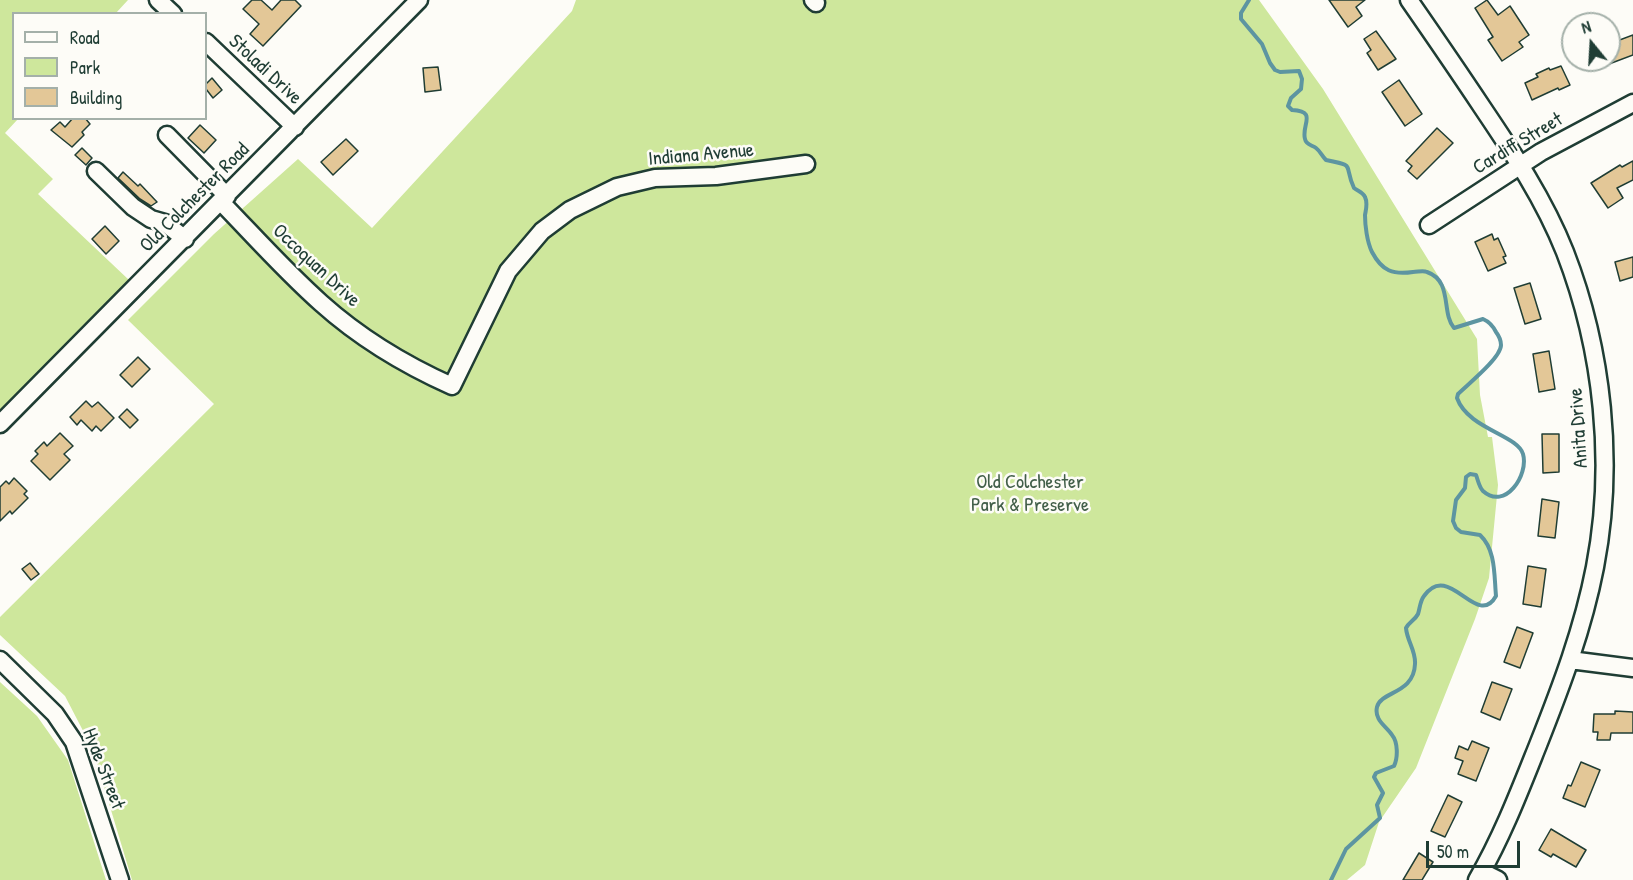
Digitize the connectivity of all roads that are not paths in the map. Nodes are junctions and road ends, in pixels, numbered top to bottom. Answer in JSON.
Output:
{"nodes":[{"id":1,"x":158,"y":0,"type":"edge"},
{"id":2,"x":419,"y":0,"type":"edge"},
{"id":3,"x":1410,"y":0,"type":"edge"},
{"id":4,"x":171,"y":12,"type":"edge"},
{"id":5,"x":207,"y":43,"type":"edge"},
{"id":6,"x":1633,"y":103,"type":"edge"},
{"id":7,"x":295,"y":127,"type":"junction"},
{"id":8,"x":167,"y":135,"type":"dead end"},
{"id":9,"x":806,"y":164,"type":"dead end"},
{"id":10,"x":1521,"y":165,"type":"junction"},
{"id":11,"x":96,"y":171,"type":"dead end"},
{"id":12,"x":224,"y":199,"type":"junction"},
{"id":13,"x":1428,"y":225,"type":"dead end"},
{"id":14,"x":185,"y":239,"type":"junction"},
{"id":15,"x":452,"y":386,"type":"joint"},
{"id":16,"x":0,"y":424,"type":"edge"},
{"id":17,"x":0,"y":660,"type":"edge"},
{"id":18,"x":1570,"y":660,"type":"junction"},
{"id":19,"x":1633,"y":668,"type":"edge"},
{"id":20,"x":1480,"y":876,"type":"edge"},
{"id":21,"x":120,"y":880,"type":"edge"},
{"id":22,"x":1498,"y":880,"type":"edge"}],
"edges":[{"from":1,"to":4,"type":"street"},
{"from":2,"to":7,"type":"street","name":"Old Colchester Road"},
{"from":3,"to":10,"type":"street","name":"Anita Drive"},
{"from":5,"to":7,"type":"street","name":"Stoladi Drive"},
{"from":6,"to":10,"type":"street","name":"Cardiff Street"},
{"from":7,"to":12,"type":"street","name":"Old Colchester Road"},
{"from":8,"to":12,"type":"street","name":"Occoquan Drive"},
{"from":9,"to":15,"type":"street","name":"Indiana Avenue"},
{"from":10,"to":13,"type":"street","name":"Cardiff Street"},
{"from":10,"to":18,"type":"street","name":"Anita Drive"},
{"from":11,"to":14,"type":"street"},
{"from":12,"to":14,"type":"street","name":"Old Colchester Road"},
{"from":12,"to":15,"type":"street","name":"Occoquan Drive"},
{"from":14,"to":16,"type":"street","name":"Old Colchester Road"},
{"from":17,"to":21,"type":"street","name":"Hyde Street"},
{"from":18,"to":19,"type":"street"},
{"from":18,"to":20,"type":"street","name":"Anita Drive"},
{"from":20,"to":22,"type":"street"}]}
